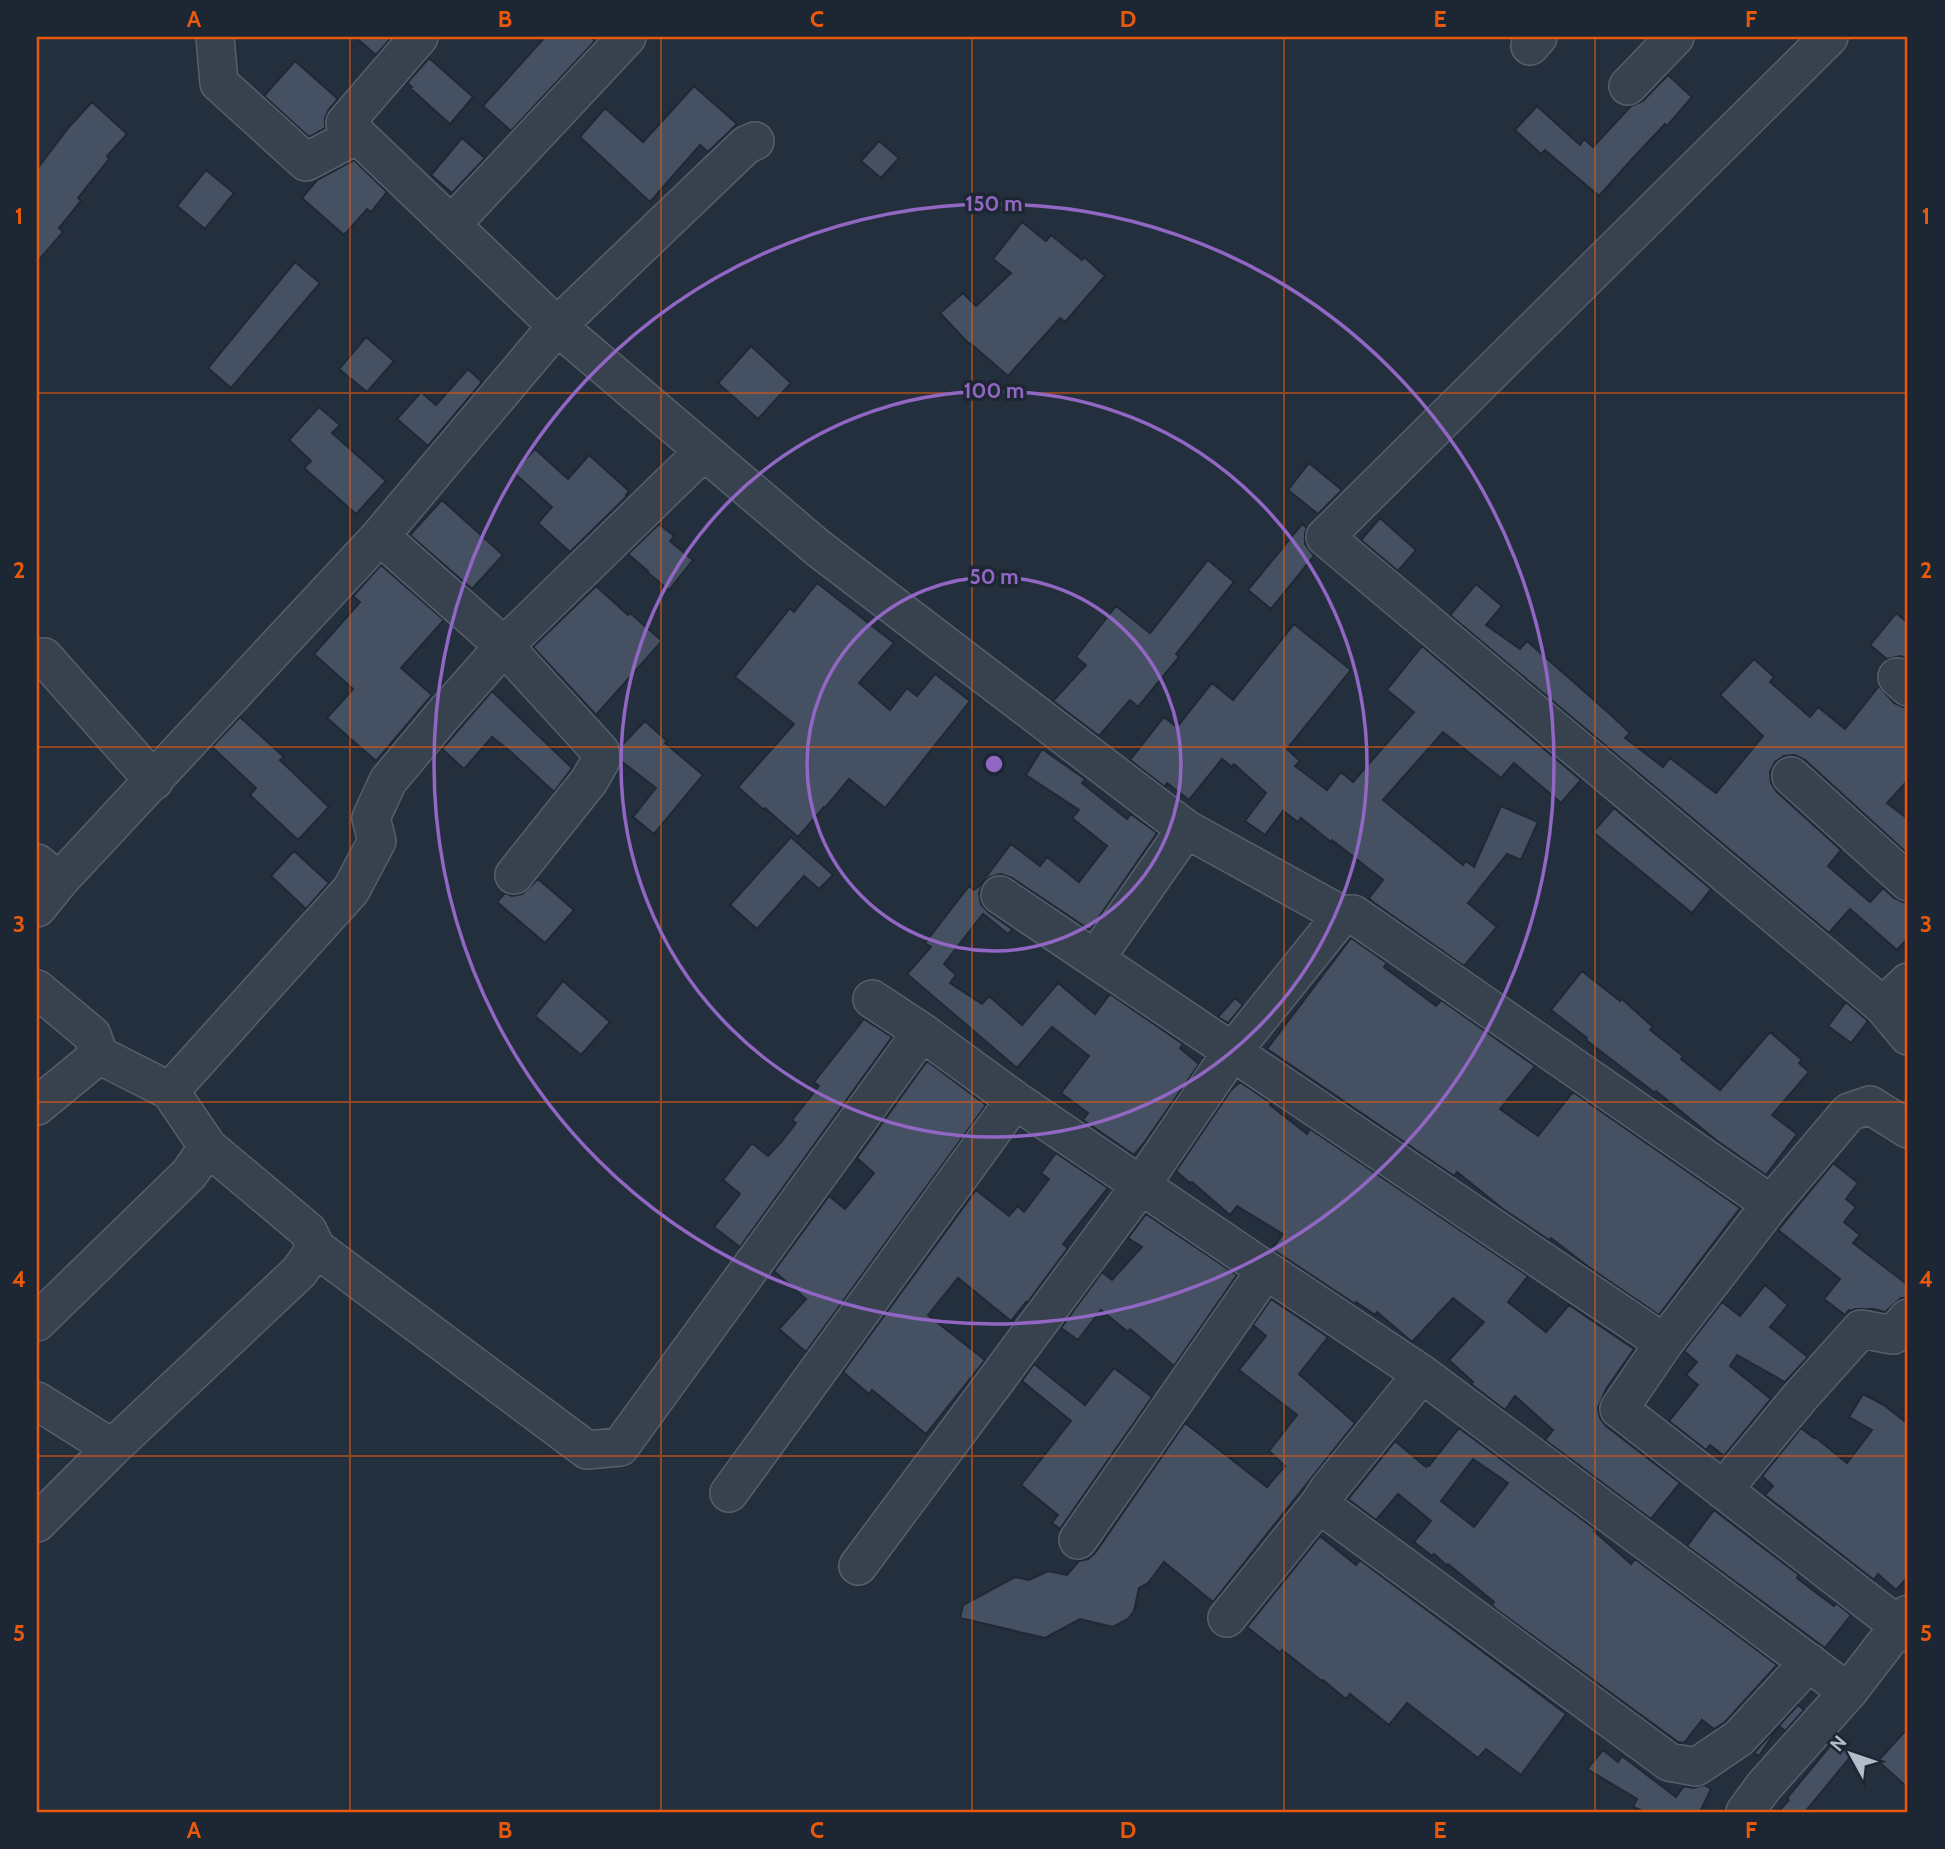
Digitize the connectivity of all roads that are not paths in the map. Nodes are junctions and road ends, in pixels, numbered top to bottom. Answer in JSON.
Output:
{"nodes":[{"id":1,"x":215,"y":37,"type":"edge"},
{"id":2,"x":419,"y":37,"type":"edge"},
{"id":3,"x":627,"y":37,"type":"edge"},
{"id":4,"x":1675,"y":37,"type":"edge"},
{"id":5,"x":1829,"y":37,"type":"edge"},
{"id":6,"x":1628,"y":86,"type":"dead end"},
{"id":7,"x":358,"y":135,"type":"junction"},
{"id":8,"x":755,"y":141,"type":"dead end"},
{"id":9,"x":451,"y":225,"type":"junction"},
{"id":10,"x":557,"y":326,"type":"junction"},
{"id":11,"x":704,"y":451,"type":"junction"},
{"id":12,"x":380,"y":536,"type":"junction"},
{"id":13,"x":504,"y":646,"type":"junction"},
{"id":14,"x":44,"y":657,"type":"dead end"},
{"id":15,"x":1790,"y":776,"type":"dead end"},
{"id":16,"x":154,"y":781,"type":"junction"},
{"id":17,"x":1186,"y":828,"type":"junction"},
{"id":18,"x":514,"y":875,"type":"dead end"},
{"id":19,"x":1908,"y":882,"type":"edge"},
{"id":20,"x":44,"y":884,"type":"edge"},
{"id":21,"x":1000,"y":895,"type":"dead end"},
{"id":22,"x":1342,"y":915,"type":"junction"},
{"id":23,"x":1095,"y":959,"type":"junction"},
{"id":24,"x":37,"y":989,"type":"edge"},
{"id":25,"x":1896,"y":994,"type":"edge"},
{"id":26,"x":872,"y":999,"type":"dead end"},
{"id":27,"x":922,"y":1032,"type":"junction"},
{"id":28,"x":1908,"y":1036,"type":"edge"},
{"id":29,"x":1232,"y":1052,"type":"junction"},
{"id":30,"x":99,"y":1055,"type":"junction"},
{"id":31,"x":170,"y":1091,"type":"junction"},
{"id":32,"x":42,"y":1092,"type":"edge"},
{"id":33,"x":1015,"y":1100,"type":"junction"},
{"id":34,"x":1908,"y":1129,"type":"edge"},
{"id":35,"x":208,"y":1147,"type":"junction"},
{"id":36,"x":1141,"y":1185,"type":"junction"},
{"id":37,"x":1771,"y":1204,"type":"junction"},
{"id":38,"x":316,"y":1248,"type":"junction"},
{"id":39,"x":1266,"y":1270,"type":"junction"},
{"id":40,"x":1908,"y":1318,"type":"edge"},
{"id":41,"x":37,"y":1322,"type":"edge"},
{"id":42,"x":1664,"y":1343,"type":"junction"},
{"id":43,"x":1422,"y":1374,"type":"junction"},
{"id":44,"x":37,"y":1401,"type":"edge"},
{"id":45,"x":111,"y":1448,"type":"junction"},
{"id":46,"x":1723,"y":1490,"type":"junction"},
{"id":47,"x":729,"y":1493,"type":"dead end"},
{"id":48,"x":1319,"y":1504,"type":"junction"},
{"id":49,"x":37,"y":1523,"type":"edge"},
{"id":50,"x":1078,"y":1540,"type":"dead end"},
{"id":51,"x":858,"y":1566,"type":"dead end"},
{"id":52,"x":1227,"y":1618,"type":"dead end"},
{"id":53,"x":1905,"y":1625,"type":"edge"},
{"id":54,"x":1809,"y":1662,"type":"junction"},
{"id":55,"x":1848,"y":1692,"type":"junction"},
{"id":56,"x":1713,"y":1755,"type":"junction"},
{"id":57,"x":1754,"y":1799,"type":"edge"}],
"edges":[{"from":1,"to":7,"type":"street"},
{"from":2,"to":7,"type":"street"},
{"from":3,"to":9,"type":"street"},
{"from":4,"to":6,"type":"street"},
{"from":5,"to":25,"type":"street"},
{"from":7,"to":9,"type":"street"},
{"from":8,"to":10,"type":"street"},
{"from":9,"to":10,"type":"street"},
{"from":10,"to":11,"type":"street"},
{"from":10,"to":12,"type":"street"},
{"from":11,"to":13,"type":"street"},
{"from":11,"to":17,"type":"street"},
{"from":12,"to":13,"type":"street"},
{"from":12,"to":16,"type":"street"},
{"from":13,"to":18,"type":"street"},
{"from":13,"to":31,"type":"street"},
{"from":14,"to":16,"type":"street"},
{"from":15,"to":19,"type":"street"},
{"from":16,"to":20,"type":"street"},
{"from":17,"to":22,"type":"street"},
{"from":17,"to":23,"type":"street"},
{"from":21,"to":23,"type":"street"},
{"from":22,"to":29,"type":"street"},
{"from":22,"to":37,"type":"street"},
{"from":23,"to":29,"type":"street"},
{"from":24,"to":30,"type":"street"},
{"from":25,"to":28,"type":"street"},
{"from":26,"to":27,"type":"street"},
{"from":27,"to":33,"type":"street"},
{"from":27,"to":38,"type":"street"},
{"from":29,"to":36,"type":"street"},
{"from":29,"to":42,"type":"street"},
{"from":30,"to":31,"type":"street"},
{"from":30,"to":32,"type":"street"},
{"from":31,"to":35,"type":"street"},
{"from":33,"to":36,"type":"street"},
{"from":33,"to":47,"type":"street"},
{"from":34,"to":37,"type":"street"},
{"from":35,"to":38,"type":"street"},
{"from":35,"to":41,"type":"street"},
{"from":36,"to":39,"type":"street"},
{"from":36,"to":51,"type":"street"},
{"from":37,"to":42,"type":"street"},
{"from":38,"to":45,"type":"street"},
{"from":39,"to":43,"type":"street"},
{"from":39,"to":50,"type":"street"},
{"from":40,"to":46,"type":"street"},
{"from":42,"to":46,"type":"street"},
{"from":43,"to":48,"type":"street"},
{"from":43,"to":54,"type":"street"},
{"from":44,"to":45,"type":"street"},
{"from":45,"to":49,"type":"street"},
{"from":46,"to":53,"type":"street"},
{"from":48,"to":52,"type":"street"},
{"from":48,"to":56,"type":"street"},
{"from":53,"to":55,"type":"street"},
{"from":54,"to":55,"type":"street"},
{"from":54,"to":56,"type":"street"},
{"from":55,"to":57,"type":"street"},
{"from":56,"to":57,"type":"street"}]}
